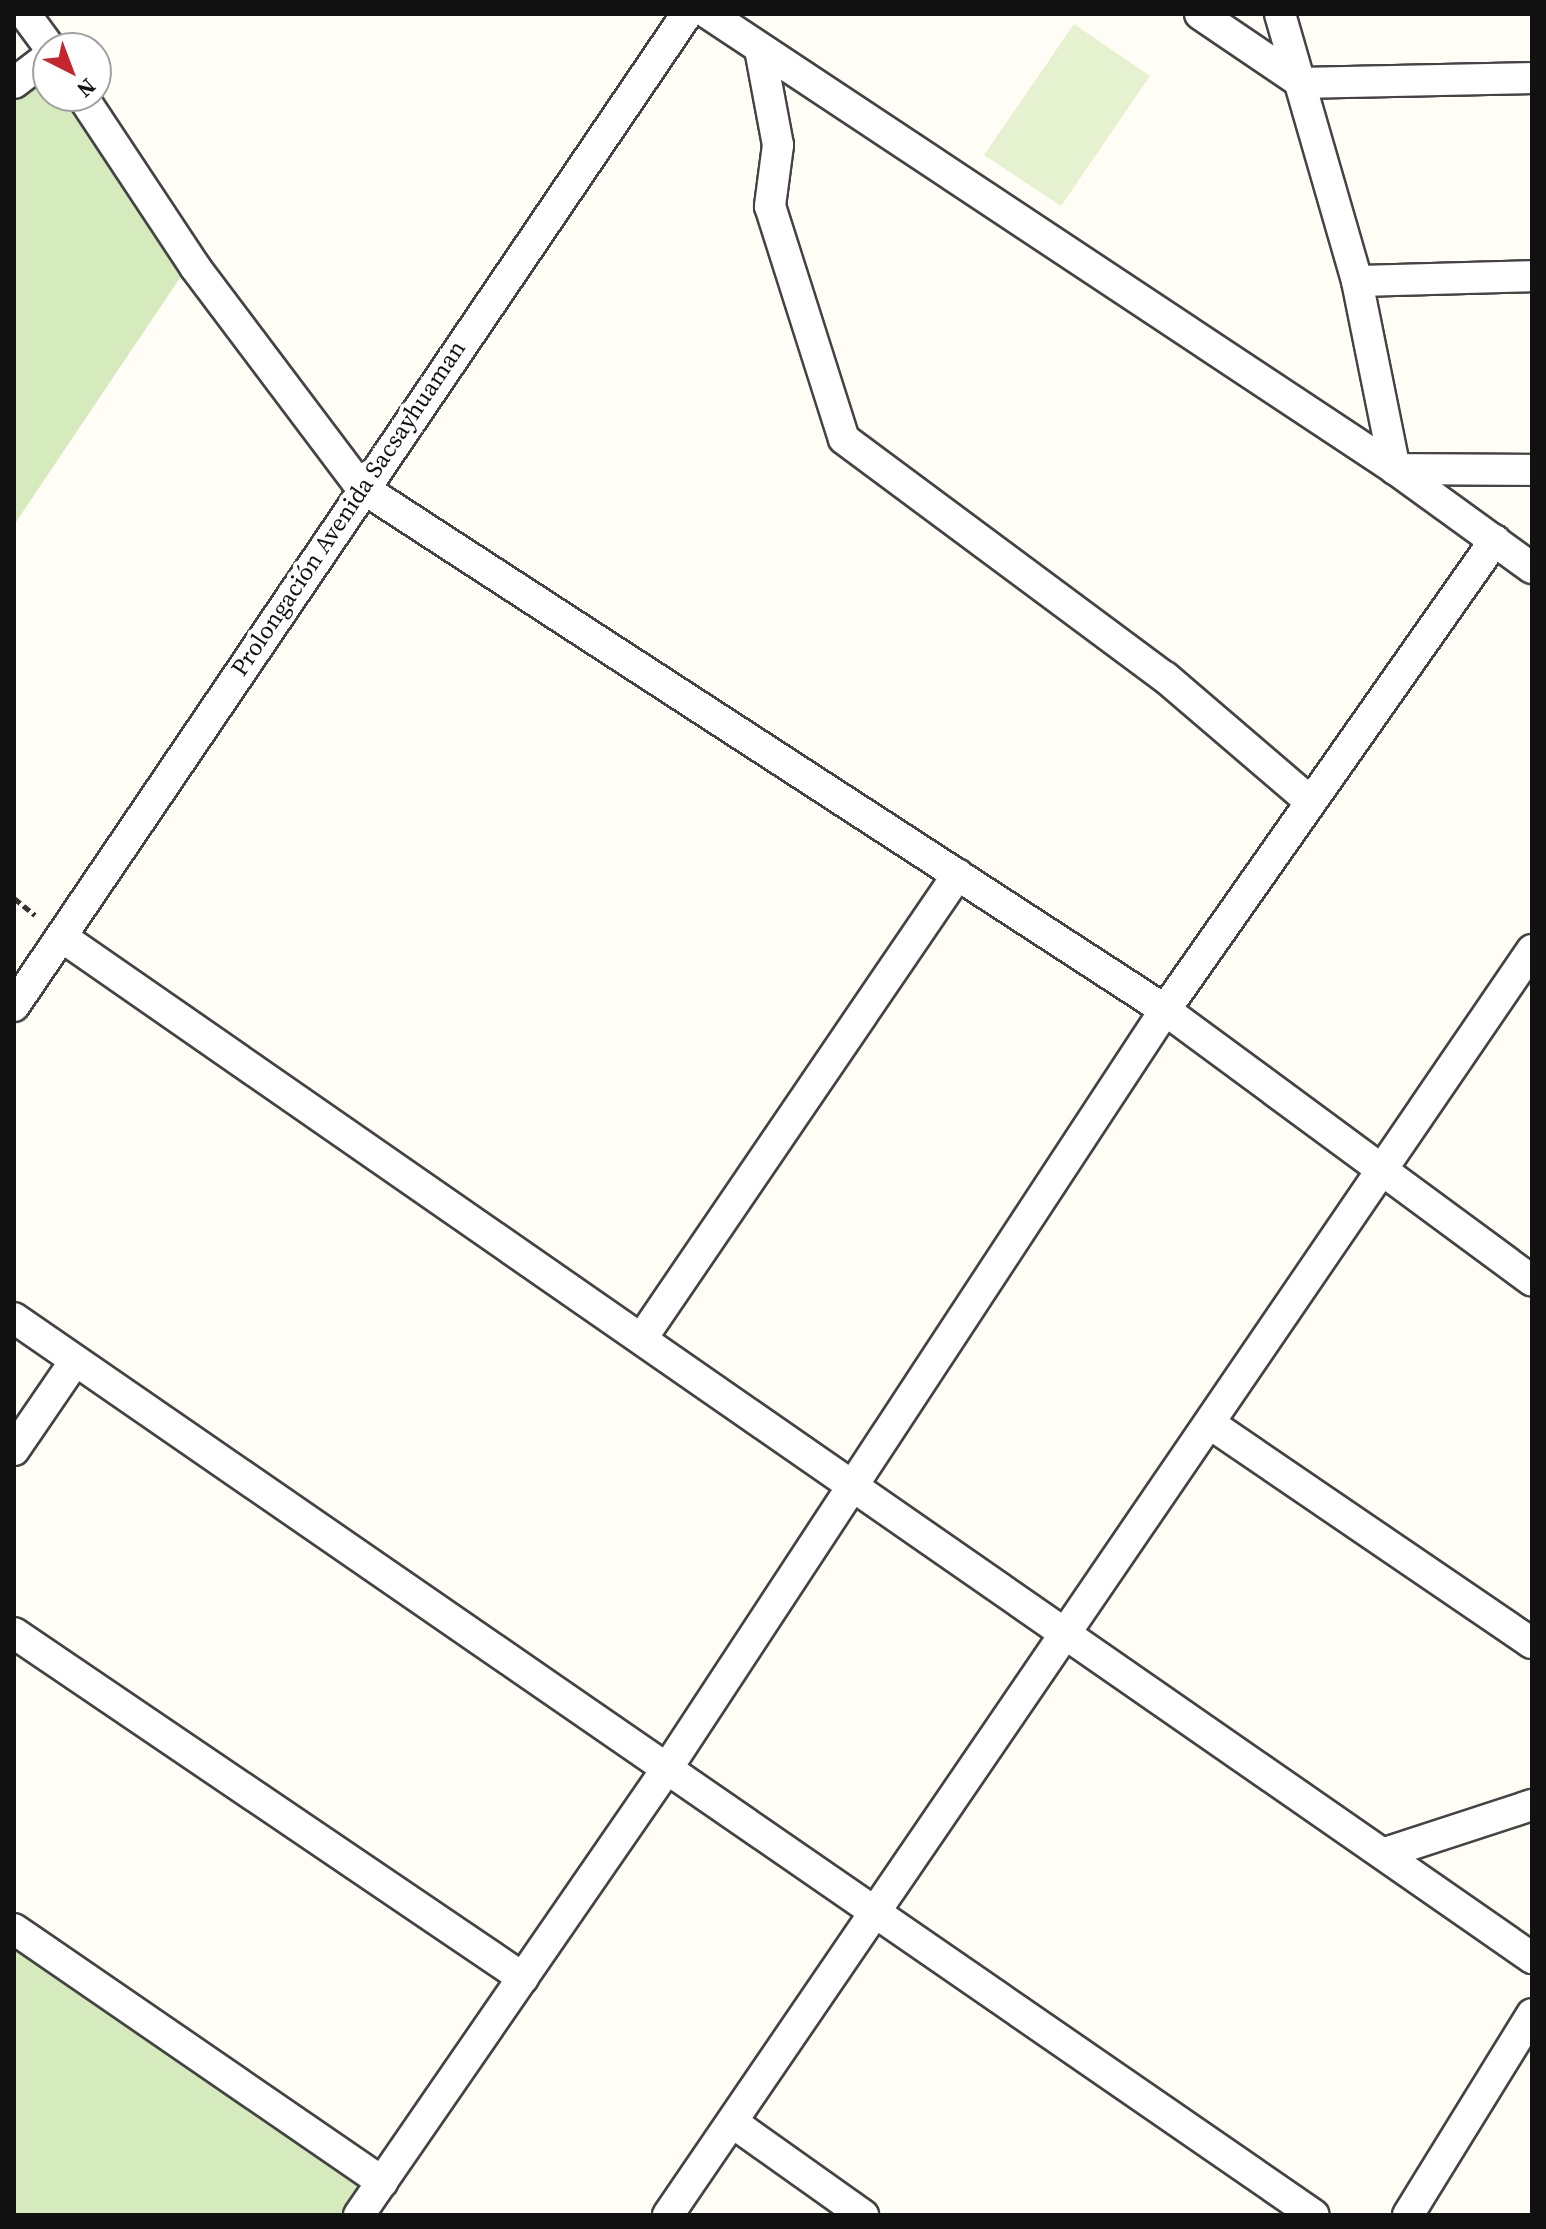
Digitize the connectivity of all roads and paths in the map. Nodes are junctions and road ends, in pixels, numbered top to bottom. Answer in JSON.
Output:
{"nodes":[{"id":1,"x":25,"y":14,"type":"edge"},
{"id":2,"x":687,"y":14,"type":"edge"},
{"id":3,"x":709,"y":14,"type":"edge"},
{"id":4,"x":1200,"y":14,"type":"edge"},
{"id":5,"x":1280,"y":14,"type":"edge"},
{"id":6,"x":38,"y":32,"type":"edge"},
{"id":7,"x":760,"y":49,"type":"junction"},
{"id":8,"x":32,"y":69,"type":"edge"},
{"id":9,"x":1532,"y":78,"type":"edge"},
{"id":10,"x":14,"y":83,"type":"edge"},
{"id":11,"x":1302,"y":83,"type":"junction"},
{"id":12,"x":93,"y":112,"type":"edge"},
{"id":13,"x":1532,"y":276,"type":"edge"},
{"id":14,"x":1357,"y":281,"type":"junction"},
{"id":15,"x":1395,"y":469,"type":"junction"},
{"id":16,"x":1532,"y":470,"type":"edge"},
{"id":17,"x":361,"y":487,"type":"junction"},
{"id":18,"x":1495,"y":540,"type":"junction"},
{"id":19,"x":1532,"y":568,"type":"edge"},
{"id":20,"x":1311,"y":802,"type":"junction"},
{"id":21,"x":958,"y":874,"type":"junction"},
{"id":22,"x":62,"y":937,"type":"junction"},
{"id":23,"x":1532,"y":950,"type":"edge"},
{"id":24,"x":14,"y":1006,"type":"edge"},
{"id":25,"x":1165,"y":1010,"type":"junction"},
{"id":26,"x":1379,"y":1172,"type":"junction"},
{"id":27,"x":1532,"y":1281,"type":"edge"},
{"id":28,"x":14,"y":1318,"type":"edge"},
{"id":29,"x":642,"y":1338,"type":"junction"},
{"id":30,"x":75,"y":1361,"type":"junction"},
{"id":31,"x":1212,"y":1425,"type":"junction"},
{"id":32,"x":14,"y":1450,"type":"edge"},
{"id":33,"x":852,"y":1483,"type":"junction"},
{"id":34,"x":14,"y":1633,"type":"edge"},
{"id":35,"x":1065,"y":1635,"type":"junction"},
{"id":36,"x":1532,"y":1643,"type":"edge"},
{"id":37,"x":666,"y":1770,"type":"junction"},
{"id":38,"x":1532,"y":1805,"type":"edge"},
{"id":39,"x":1385,"y":1853,"type":"junction"},
{"id":40,"x":874,"y":1912,"type":"junction"},
{"id":41,"x":14,"y":1929,"type":"edge"},
{"id":42,"x":1532,"y":1958,"type":"edge"},
{"id":43,"x":523,"y":1978,"type":"junction"},
{"id":44,"x":1532,"y":2014,"type":"edge"},
{"id":45,"x":732,"y":2122,"type":"junction"},
{"id":46,"x":382,"y":2182,"type":"junction"},
{"id":47,"x":359,"y":2215,"type":"edge"},
{"id":48,"x":668,"y":2215,"type":"edge"},
{"id":49,"x":863,"y":2215,"type":"edge"},
{"id":50,"x":1314,"y":2215,"type":"edge"},
{"id":51,"x":1408,"y":2215,"type":"edge"}],
"edges":[{"from":1,"to":6,"type":"street"},
{"from":2,"to":17,"type":"street","name":"Prolongación Avenida Sacsayhuaman"},
{"from":3,"to":7,"type":"street"},
{"from":4,"to":11,"type":"street"},
{"from":5,"to":11,"type":"street"},
{"from":7,"to":15,"type":"street"},
{"from":7,"to":20,"type":"street"},
{"from":8,"to":10,"type":"street"},
{"from":9,"to":11,"type":"street"},
{"from":11,"to":14,"type":"street"},
{"from":12,"to":17,"type":"street"},
{"from":13,"to":14,"type":"street"},
{"from":14,"to":15,"type":"street"},
{"from":15,"to":16,"type":"street"},
{"from":15,"to":18,"type":"street"},
{"from":17,"to":21,"type":"street"},
{"from":17,"to":22,"type":"street","name":"Prolongación Avenida Sacsayhuaman"},
{"from":18,"to":19,"type":"street"},
{"from":18,"to":20,"type":"street"},
{"from":20,"to":25,"type":"street"},
{"from":21,"to":25,"type":"street"},
{"from":21,"to":29,"type":"street"},
{"from":22,"to":24,"type":"street","name":"Prolongación Avenida Sacsayhuaman"},
{"from":22,"to":29,"type":"street"},
{"from":23,"to":26,"type":"street"},
{"from":25,"to":26,"type":"street"},
{"from":25,"to":33,"type":"street"},
{"from":26,"to":27,"type":"street"},
{"from":26,"to":31,"type":"street"},
{"from":28,"to":30,"type":"street"},
{"from":29,"to":33,"type":"street"},
{"from":30,"to":32,"type":"street"},
{"from":30,"to":37,"type":"street"},
{"from":31,"to":35,"type":"street"},
{"from":31,"to":36,"type":"street"},
{"from":33,"to":35,"type":"street"},
{"from":33,"to":37,"type":"street"},
{"from":34,"to":43,"type":"street"},
{"from":35,"to":39,"type":"street"},
{"from":35,"to":40,"type":"street"},
{"from":37,"to":40,"type":"street"},
{"from":37,"to":43,"type":"street"},
{"from":38,"to":39,"type":"street"},
{"from":39,"to":42,"type":"street"},
{"from":40,"to":45,"type":"street"},
{"from":40,"to":50,"type":"street"},
{"from":41,"to":46,"type":"street"},
{"from":43,"to":46,"type":"street"},
{"from":44,"to":51,"type":"street"},
{"from":45,"to":48,"type":"street"},
{"from":45,"to":49,"type":"street"},
{"from":46,"to":47,"type":"street"}]}
